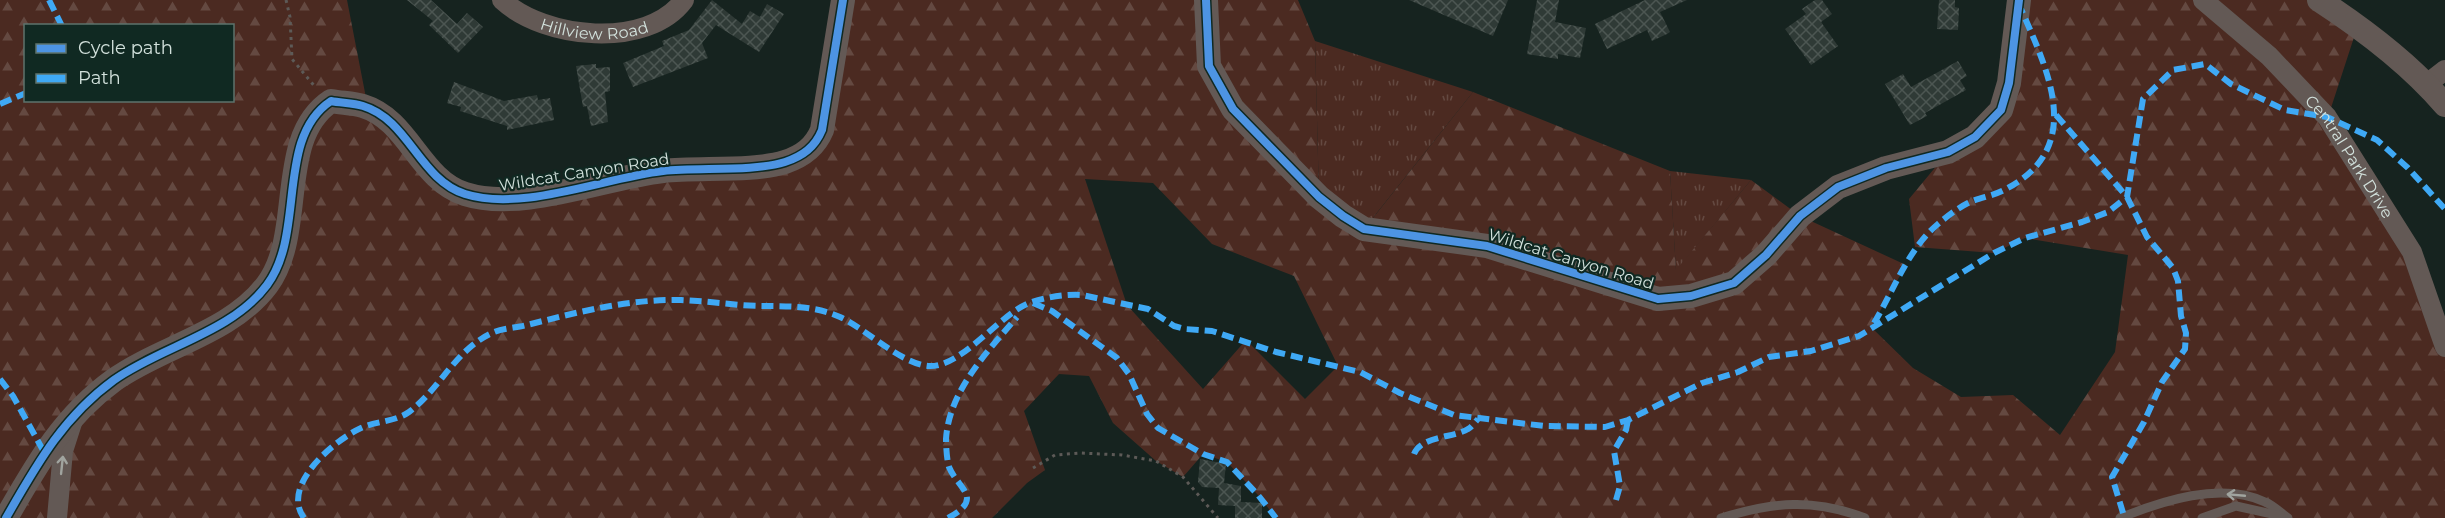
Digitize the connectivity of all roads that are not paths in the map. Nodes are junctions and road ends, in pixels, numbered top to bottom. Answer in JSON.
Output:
{"nodes":[{"id":1,"x":502,"y":0,"type":"edge"},
{"id":2,"x":684,"y":0,"type":"edge"},
{"id":3,"x":843,"y":0,"type":"edge"},
{"id":4,"x":1206,"y":0,"type":"edge"},
{"id":5,"x":2203,"y":0,"type":"edge"},
{"id":6,"x":2319,"y":0,"type":"edge"},
{"id":7,"x":2021,"y":1,"type":"edge"},
{"id":8,"x":2436,"y":77,"type":"edge"},
{"id":9,"x":2445,"y":105,"type":"edge"},
{"id":10,"x":2445,"y":347,"type":"edge"},
{"id":11,"x":75,"y":414,"type":"junction"},
{"id":12,"x":6,"y":518,"type":"edge"},
{"id":13,"x":57,"y":518,"type":"edge"},
{"id":14,"x":1721,"y":518,"type":"edge"},
{"id":15,"x":1865,"y":518,"type":"edge"},
{"id":16,"x":2120,"y":518,"type":"edge"},
{"id":17,"x":2202,"y":518,"type":"edge"},
{"id":18,"x":2287,"y":518,"type":"edge"}],
"edges":[{"from":1,"to":2,"type":"street","name":"Hillview Road"},
{"from":3,"to":11,"type":"street","name":"Wildcat Canyon Road"},
{"from":4,"to":7,"type":"street","name":"Wildcat Canyon Road"},
{"from":5,"to":10,"type":"street","name":"Central Park Drive"},
{"from":6,"to":8,"type":"street"},
{"from":8,"to":9,"type":"street"},
{"from":11,"to":12,"type":"street"},
{"from":13,"to":11,"type":"street","one_way":true},
{"from":14,"to":15,"type":"lane"},
{"from":18,"to":16,"type":"lane","one_way":true},
{"from":17,"to":18,"type":"lane"}]}
